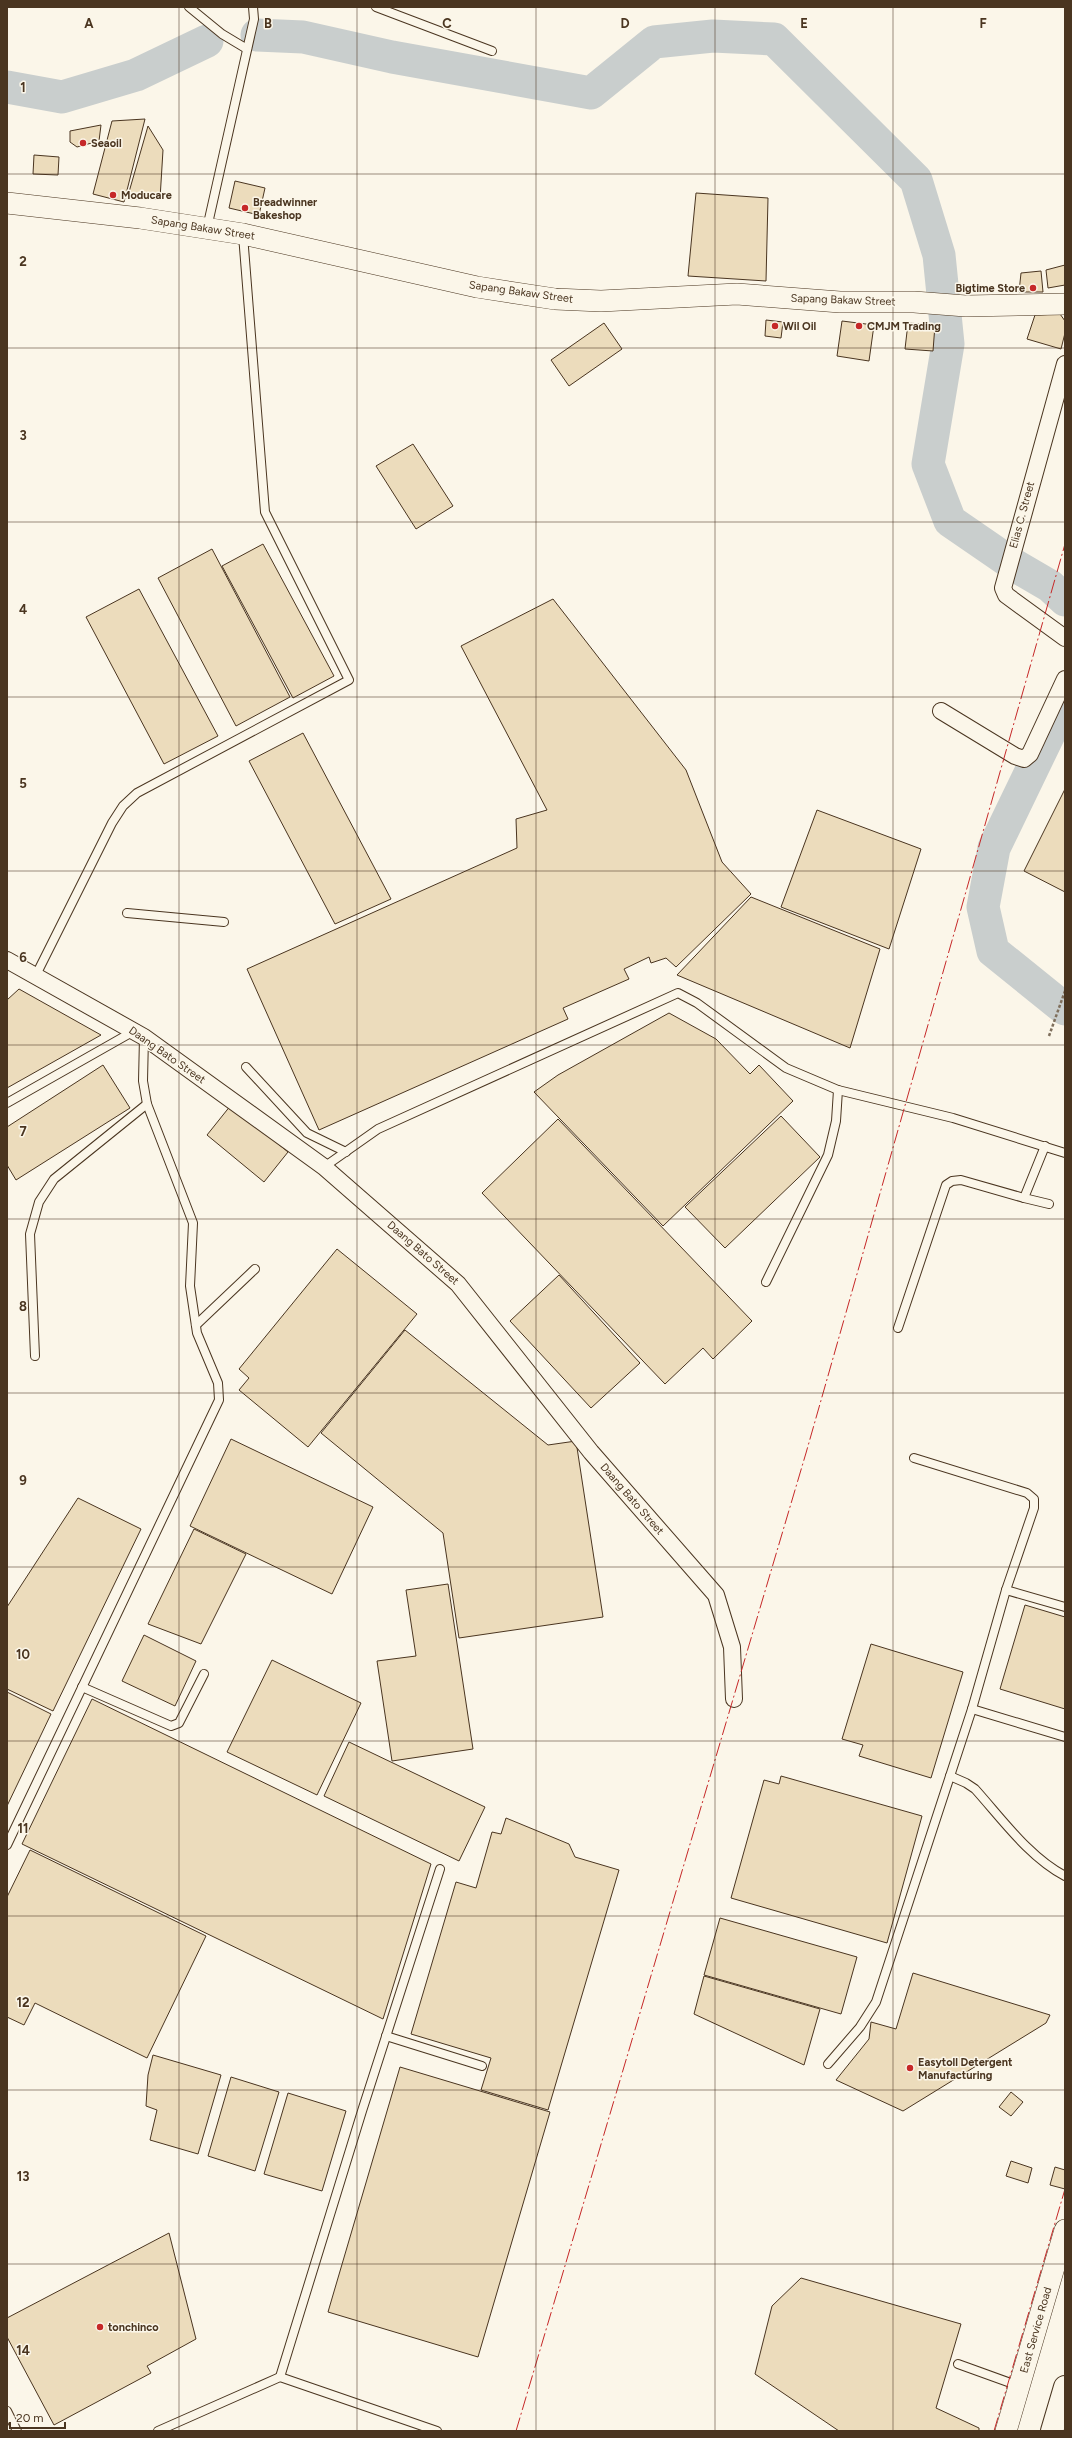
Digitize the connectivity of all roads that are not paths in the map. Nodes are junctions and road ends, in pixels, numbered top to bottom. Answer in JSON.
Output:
{"nodes":[{"id":1,"x":190,"y":7,"type":"edge"},
{"id":2,"x":253,"y":7,"type":"edge"},
{"id":3,"x":376,"y":7,"type":"edge"},
{"id":4,"x":247,"y":49,"type":"junction"},
{"id":5,"x":492,"y":51,"type":"dead end"},
{"id":6,"x":7,"y":203,"type":"edge"},
{"id":7,"x":207,"y":229,"type":"junction"},
{"id":8,"x":243,"y":234,"type":"junction"},
{"id":9,"x":1065,"y":304,"type":"edge"},
{"id":10,"x":1065,"y":364,"type":"edge"},
{"id":11,"x":1065,"y":638,"type":"edge"},
{"id":12,"x":1065,"y":679,"type":"edge"},
{"id":13,"x":941,"y":711,"type":"dead end"},
{"id":14,"x":127,"y":913,"type":"dead end"},
{"id":15,"x":224,"y":922,"type":"dead end"},
{"id":16,"x":7,"y":960,"type":"edge"},
{"id":17,"x":36,"y":976,"type":"junction"},
{"id":18,"x":139,"y":1034,"type":"junction"},
{"id":19,"x":246,"y":1067,"type":"dead end"},
{"id":20,"x":838,"y":1090,"type":"junction"},
{"id":21,"x":7,"y":1103,"type":"edge"},
{"id":22,"x":147,"y":1104,"type":"junction"},
{"id":23,"x":1045,"y":1146,"type":"junction"},
{"id":24,"x":346,"y":1152,"type":"junction"},
{"id":25,"x":1065,"y":1153,"type":"edge"},
{"id":26,"x":324,"y":1167,"type":"junction"},
{"id":27,"x":1024,"y":1198,"type":"junction"},
{"id":28,"x":1049,"y":1204,"type":"dead end"},
{"id":29,"x":255,"y":1269,"type":"dead end"},
{"id":30,"x":766,"y":1282,"type":"dead end"},
{"id":31,"x":196,"y":1325,"type":"junction"},
{"id":32,"x":898,"y":1328,"type":"dead end"},
{"id":33,"x":35,"y":1356,"type":"dead end"},
{"id":34,"x":914,"y":1458,"type":"dead end"},
{"id":35,"x":1006,"y":1590,"type":"junction"},
{"id":36,"x":1065,"y":1607,"type":"edge"},
{"id":37,"x":204,"y":1674,"type":"dead end"},
{"id":38,"x":82,"y":1687,"type":"junction"},
{"id":39,"x":734,"y":1699,"type":"dead end"},
{"id":40,"x":972,"y":1709,"type":"junction"},
{"id":41,"x":1065,"y":1737,"type":"edge"},
{"id":42,"x":950,"y":1776,"type":"junction"},
{"id":43,"x":7,"y":1846,"type":"edge"},
{"id":44,"x":440,"y":1869,"type":"dead end"},
{"id":45,"x":1065,"y":1876,"type":"edge"},
{"id":46,"x":386,"y":2036,"type":"junction"},
{"id":47,"x":828,"y":2064,"type":"dead end"},
{"id":48,"x":482,"y":2066,"type":"dead end"},
{"id":49,"x":1065,"y":2230,"type":"edge"},
{"id":50,"x":958,"y":2364,"type":"dead end"},
{"id":51,"x":280,"y":2377,"type":"junction"},
{"id":52,"x":1019,"y":2386,"type":"junction"},
{"id":53,"x":1065,"y":2387,"type":"edge"},
{"id":54,"x":7,"y":2412,"type":"edge"},
{"id":55,"x":17,"y":2431,"type":"edge"},
{"id":56,"x":158,"y":2431,"type":"edge"},
{"id":57,"x":437,"y":2431,"type":"edge"},
{"id":58,"x":1006,"y":2431,"type":"edge"},
{"id":59,"x":1052,"y":2431,"type":"edge"}],
"edges":[{"from":1,"to":4,"type":"lane"},
{"from":2,"to":4,"type":"lane"},
{"from":3,"to":5,"type":"lane"},
{"from":4,"to":7,"type":"lane"},
{"from":6,"to":7,"type":"street","name":"Sapang Bakaw Street"},
{"from":7,"to":8,"type":"street","name":"Sapang Bakaw Street"},
{"from":8,"to":9,"type":"street","name":"Sapang Bakaw Street"},
{"from":8,"to":17,"type":"lane"},
{"from":10,"to":11,"type":"street","name":"Elias C. Street"},
{"from":12,"to":13,"type":"street"},
{"from":14,"to":15,"type":"lane"},
{"from":16,"to":17,"type":"street","name":"Daang Bato Street"},
{"from":17,"to":18,"type":"street","name":"Daang Bato Street"},
{"from":18,"to":21,"type":"lane"},
{"from":18,"to":22,"type":"lane"},
{"from":18,"to":26,"type":"street","name":"Daang Bato Street"},
{"from":19,"to":24,"type":"lane"},
{"from":20,"to":23,"type":"lane"},
{"from":20,"to":24,"type":"lane"},
{"from":20,"to":30,"type":"lane"},
{"from":22,"to":31,"type":"lane"},
{"from":22,"to":33,"type":"lane"},
{"from":23,"to":25,"type":"lane"},
{"from":23,"to":27,"type":"lane"},
{"from":24,"to":26,"type":"lane"},
{"from":26,"to":39,"type":"street","name":"Daang Bato Street"},
{"from":27,"to":28,"type":"lane"},
{"from":27,"to":32,"type":"lane"},
{"from":29,"to":31,"type":"lane"},
{"from":31,"to":38,"type":"lane"},
{"from":34,"to":35,"type":"lane"},
{"from":35,"to":36,"type":"lane"},
{"from":35,"to":40,"type":"lane"},
{"from":37,"to":38,"type":"lane"},
{"from":38,"to":43,"type":"lane"},
{"from":40,"to":41,"type":"lane"},
{"from":40,"to":42,"type":"lane"},
{"from":42,"to":45,"type":"lane"},
{"from":42,"to":47,"type":"lane"},
{"from":44,"to":46,"type":"lane"},
{"from":46,"to":48,"type":"lane"},
{"from":46,"to":51,"type":"lane"},
{"from":49,"to":52,"type":"street","name":"East Service Road"},
{"from":50,"to":52,"type":"lane"},
{"from":51,"to":56,"type":"lane"},
{"from":51,"to":57,"type":"lane"},
{"from":52,"to":58,"type":"street","name":"East Service Road"},
{"from":53,"to":59,"type":"highway"},
{"from":54,"to":55,"type":"lane"}]}
